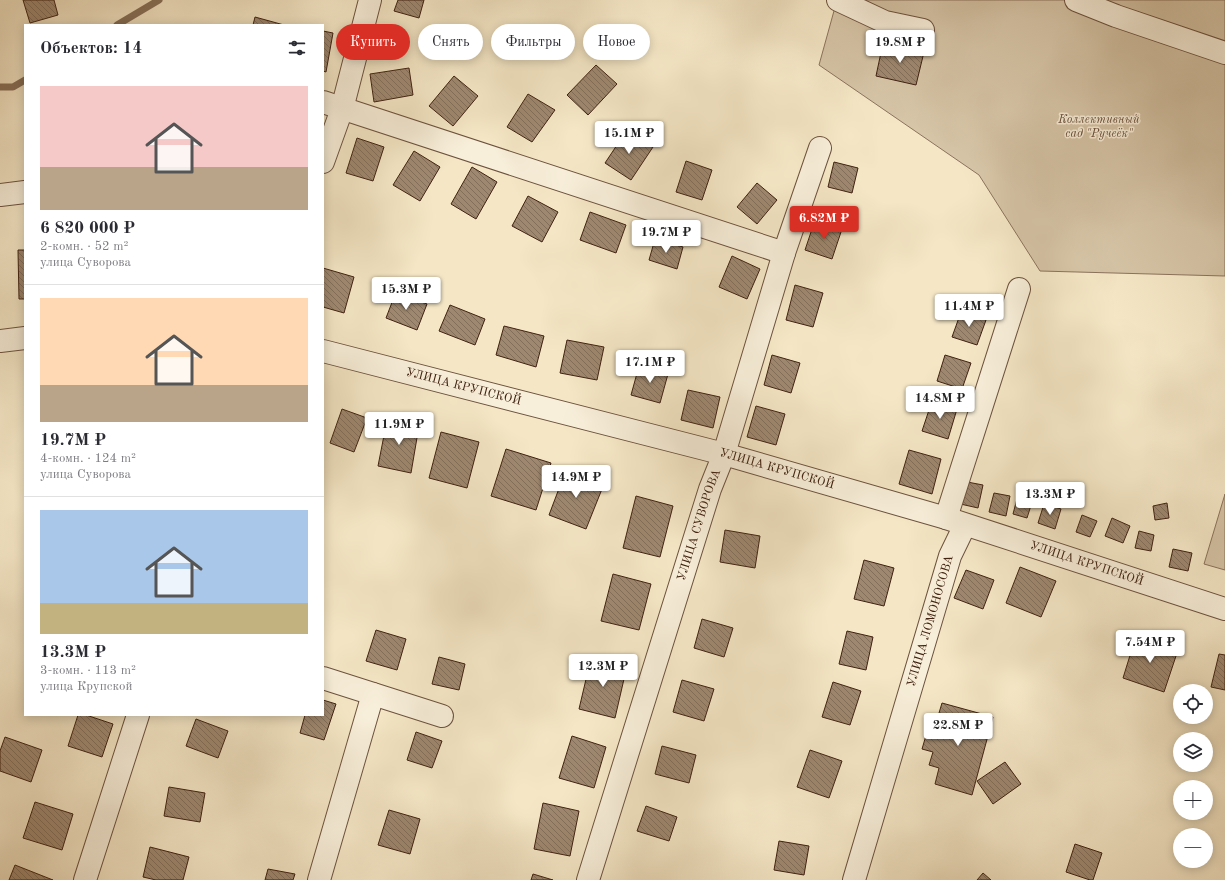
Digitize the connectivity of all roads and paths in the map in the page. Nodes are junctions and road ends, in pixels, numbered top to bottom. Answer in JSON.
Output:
{"nodes":[{"id":1,"x":370,"y":0,"type":"edge"},
{"id":2,"x":838,"y":0,"type":"edge"},
{"id":3,"x":1076,"y":0,"type":"edge"},
{"id":4,"x":923,"y":30,"type":"dead end"},
{"id":5,"x":1225,"y":53,"type":"edge"},
{"id":6,"x":332,"y":106,"type":"edge"},
{"id":7,"x":820,"y":148,"type":"dead end"},
{"id":8,"x":324,"y":156,"type":"edge"},
{"id":9,"x":24,"y":192,"type":"edge"},
{"id":10,"x":0,"y":195,"type":"edge"},
{"id":11,"x":784,"y":253,"type":"junction"},
{"id":12,"x":1019,"y":289,"type":"dead end"},
{"id":13,"x":24,"y":338,"type":"edge"},
{"id":14,"x":0,"y":341,"type":"edge"},
{"id":15,"x":324,"y":351,"type":"edge"},
{"id":16,"x":724,"y":454,"type":"junction"},
{"id":17,"x":955,"y":522,"type":"junction"},
{"id":18,"x":1225,"y":609,"type":"edge"},
{"id":19,"x":324,"y":678,"type":"edge"},
{"id":20,"x":373,"y":694,"type":"junction"},
{"id":21,"x":138,"y":716,"type":"edge"},
{"id":22,"x":442,"y":716,"type":"dead end"},
{"id":23,"x":86,"y":880,"type":"edge"},
{"id":24,"x":319,"y":880,"type":"edge"},
{"id":25,"x":588,"y":880,"type":"edge"},
{"id":26,"x":854,"y":880,"type":"edge"}],
"edges":[{"from":1,"to":6,"type":"street"},
{"from":2,"to":4,"type":"street"},
{"from":3,"to":5,"type":"street"},
{"from":6,"to":8,"type":"street"},
{"from":6,"to":11,"type":"street"},
{"from":7,"to":11,"type":"street","name":"УЛИЦА СУВОРОВА"},
{"from":9,"to":10,"type":"street"},
{"from":11,"to":16,"type":"street","name":"УЛИЦА СУВОРОВА"},
{"from":12,"to":17,"type":"street","name":"УЛИЦА ЛОМОНОСОВА"},
{"from":13,"to":14,"type":"street"},
{"from":15,"to":16,"type":"street","name":"УЛИЦА КРУПСКОЙ"},
{"from":16,"to":17,"type":"street","name":"УЛИЦА КРУПСКОЙ"},
{"from":16,"to":25,"type":"street","name":"УЛИЦА СУВОРОВА"},
{"from":17,"to":18,"type":"street","name":"УЛИЦА КРУПСКОЙ"},
{"from":17,"to":26,"type":"street","name":"УЛИЦА ЛОМОНОСОВА"},
{"from":19,"to":20,"type":"street"},
{"from":20,"to":22,"type":"street"},
{"from":20,"to":24,"type":"street"},
{"from":21,"to":23,"type":"street"}]}
